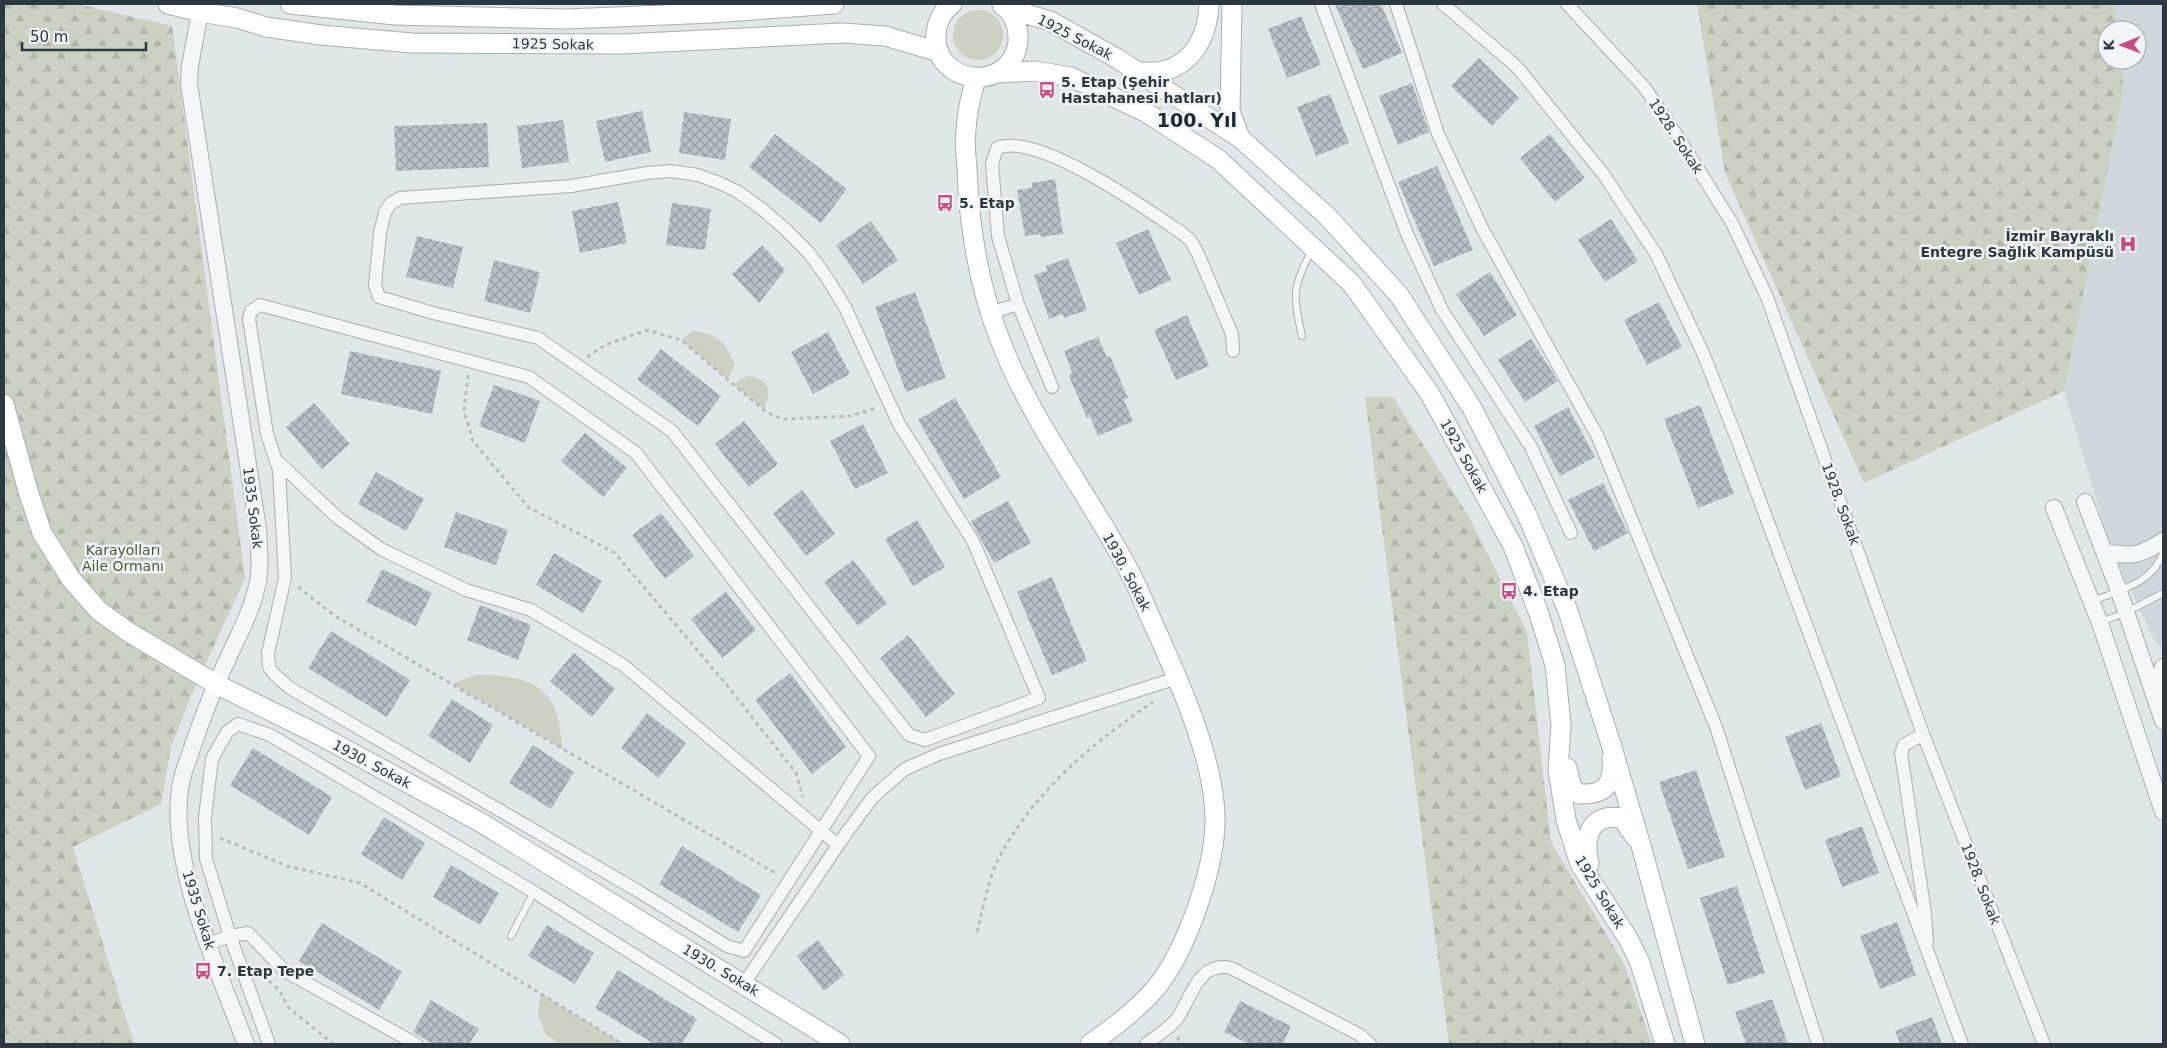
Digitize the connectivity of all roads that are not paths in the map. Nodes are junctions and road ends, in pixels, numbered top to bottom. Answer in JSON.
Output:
{"nodes":[{"id":1,"x":168,"y":4,"type":"edge"},
{"id":2,"x":290,"y":4,"type":"edge"},
{"id":3,"x":834,"y":4,"type":"edge"},
{"id":4,"x":1209,"y":4,"type":"edge"},
{"id":5,"x":1232,"y":4,"type":"edge"},
{"id":6,"x":1321,"y":4,"type":"edge"},
{"id":7,"x":1396,"y":4,"type":"edge"},
{"id":8,"x":1443,"y":4,"type":"edge"},
{"id":9,"x":1567,"y":4,"type":"edge"},
{"id":10,"x":947,"y":5,"type":"edge"},
{"id":11,"x":1004,"y":6,"type":"edge"},
{"id":12,"x":1454,"y":8,"type":"edge"},
{"id":13,"x":200,"y":12,"type":"junction"},
{"id":14,"x":939,"y":52,"type":"junction"},
{"id":15,"x":1140,"y":72,"type":"junction"},
{"id":16,"x":997,"y":73,"type":"junction"},
{"id":17,"x":976,"y":78,"type":"junction"},
{"id":18,"x":1240,"y":138,"type":"junction"},
{"id":19,"x":1313,"y":248,"type":"junction"},
{"id":20,"x":1018,"y":304,"type":"junction"},
{"id":21,"x":991,"y":313,"type":"junction"},
{"id":22,"x":1302,"y":336,"type":"dead end"},
{"id":23,"x":1233,"y":351,"type":"dead end"},
{"id":24,"x":1052,"y":387,"type":"dead end"},
{"id":25,"x":4,"y":404,"type":"edge"},
{"id":26,"x":277,"y":461,"type":"junction"},
{"id":27,"x":2085,"y":502,"type":"dead end"},
{"id":28,"x":2054,"y":508,"type":"dead end"},
{"id":29,"x":1571,"y":533,"type":"dead end"},
{"id":30,"x":2163,"y":541,"type":"edge"},
{"id":31,"x":2104,"y":552,"type":"junction"},
{"id":32,"x":2163,"y":553,"type":"edge"},
{"id":33,"x":2119,"y":590,"type":"junction"},
{"id":34,"x":2163,"y":593,"type":"edge"},
{"id":35,"x":2092,"y":601,"type":"junction"},
{"id":36,"x":2127,"y":612,"type":"junction"},
{"id":37,"x":2100,"y":623,"type":"junction"},
{"id":38,"x":2163,"y":667,"type":"edge"},
{"id":39,"x":1177,"y":678,"type":"junction"},
{"id":40,"x":216,"y":684,"type":"junction"},
{"id":41,"x":2155,"y":696,"type":"junction"},
{"id":42,"x":1039,"y":698,"type":"junction"},
{"id":43,"x":1046,"y":720,"type":"junction"},
{"id":44,"x":2163,"y":721,"type":"edge"},
{"id":45,"x":1561,"y":724,"type":"junction"},
{"id":46,"x":1923,"y":734,"type":"junction"},
{"id":47,"x":1611,"y":744,"type":"junction"},
{"id":48,"x":2163,"y":812,"type":"edge"},
{"id":49,"x":822,"y":831,"type":"junction"},
{"id":50,"x":838,"y":845,"type":"junction"},
{"id":51,"x":1642,"y":849,"type":"junction"},
{"id":52,"x":534,"y":892,"type":"junction"},
{"id":53,"x":1607,"y":906,"type":"junction"},
{"id":54,"x":230,"y":936,"type":"junction"},
{"id":55,"x":511,"y":936,"type":"dead end"},
{"id":56,"x":208,"y":944,"type":"junction"},
{"id":57,"x":1928,"y":957,"type":"junction"},
{"id":58,"x":743,"y":985,"type":"junction"},
{"id":59,"x":246,"y":1044,"type":"edge"},
{"id":60,"x":269,"y":1044,"type":"edge"},
{"id":61,"x":416,"y":1044,"type":"edge"},
{"id":62,"x":776,"y":1044,"type":"edge"},
{"id":63,"x":840,"y":1044,"type":"edge"},
{"id":64,"x":1090,"y":1044,"type":"edge"},
{"id":65,"x":1146,"y":1044,"type":"edge"},
{"id":66,"x":1370,"y":1044,"type":"edge"},
{"id":67,"x":1664,"y":1044,"type":"edge"},
{"id":68,"x":1695,"y":1044,"type":"edge"},
{"id":69,"x":1818,"y":1044,"type":"edge"},
{"id":70,"x":1962,"y":1044,"type":"edge"},
{"id":71,"x":2044,"y":1044,"type":"edge"}],
"edges":[{"from":1,"to":13,"type":"main road","name":"1925 Sokak"},
{"from":2,"to":3,"type":"main road","name":"1925 Sokak"},
{"from":4,"to":15,"type":"main road"},
{"from":5,"to":18,"type":"main road","name":"1925 Sokak"},
{"from":6,"to":29,"type":"street"},
{"from":7,"to":69,"type":"street"},
{"from":8,"to":12,"type":"street"},
{"from":9,"to":46,"type":"street","name":"1928. Sokak"},
{"from":10,"to":14,"type":"main road"},
{"from":11,"to":15,"type":"main road","name":"1925 Sokak"},
{"from":11,"to":16,"type":"main road"},
{"from":12,"to":57,"type":"street"},
{"from":13,"to":14,"type":"main road","name":"1925 Sokak"},
{"from":13,"to":40,"type":"street","name":"1935 Sokak"},
{"from":14,"to":17,"type":"main road"},
{"from":15,"to":18,"type":"main road","name":"1925 Sokak"},
{"from":16,"to":17,"type":"main road","name":"1925 Sokak"},
{"from":16,"to":19,"type":"main road","name":"1925 Sokak"},
{"from":17,"to":21,"type":"main road","name":"1930. Sokak"},
{"from":18,"to":47,"type":"main road","name":"1925 Sokak"},
{"from":19,"to":22,"type":"lane"},
{"from":19,"to":45,"type":"main road","name":"1925 Sokak"},
{"from":20,"to":21,"type":"street"},
{"from":20,"to":23,"type":"street"},
{"from":20,"to":24,"type":"street"},
{"from":21,"to":39,"type":"main road","name":"1930. Sokak"},
{"from":25,"to":40,"type":"main road","name":"1930. Sokak"},
{"from":26,"to":49,"type":"street"},
{"from":26,"to":49,"type":"street"},
{"from":26,"to":49,"type":"street"},
{"from":27,"to":31,"type":"street"},
{"from":28,"to":35,"type":"street"},
{"from":30,"to":31,"type":"street"},
{"from":31,"to":33,"type":"street"},
{"from":32,"to":33,"type":"lane"},
{"from":33,"to":35,"type":"lane"},
{"from":33,"to":36,"type":"street"},
{"from":34,"to":36,"type":"lane"},
{"from":35,"to":37,"type":"street"},
{"from":36,"to":37,"type":"lane"},
{"from":36,"to":41,"type":"street"},
{"from":37,"to":48,"type":"street"},
{"from":38,"to":41,"type":"street"},
{"from":39,"to":43,"type":"street"},
{"from":39,"to":64,"type":"main road","name":"1930. Sokak"},
{"from":40,"to":56,"type":"street","name":"1935 Sokak"},
{"from":40,"to":58,"type":"main road","name":"1930. Sokak"},
{"from":41,"to":44,"type":"street"},
{"from":42,"to":42,"type":"street"},
{"from":42,"to":43,"type":"street"},
{"from":43,"to":50,"type":"street"},
{"from":45,"to":47,"type":"main road"},
{"from":45,"to":53,"type":"main road","name":"1925 Sokak"},
{"from":46,"to":57,"type":"street"},
{"from":46,"to":71,"type":"street","name":"1928. Sokak"},
{"from":47,"to":51,"type":"main road","name":"1925 Sokak"},
{"from":49,"to":50,"type":"street"},
{"from":50,"to":58,"type":"street"},
{"from":51,"to":53,"type":"main road"},
{"from":51,"to":68,"type":"main road","name":"1925 Sokak"},
{"from":52,"to":54,"type":"street"},
{"from":52,"to":55,"type":"lane"},
{"from":52,"to":62,"type":"street"},
{"from":53,"to":67,"type":"main road","name":"1925 Sokak"},
{"from":54,"to":56,"type":"street"},
{"from":54,"to":60,"type":"street"},
{"from":54,"to":61,"type":"street"},
{"from":56,"to":59,"type":"street","name":"1935 Sokak"},
{"from":57,"to":70,"type":"street"},
{"from":58,"to":63,"type":"main road","name":"1930. Sokak"},
{"from":65,"to":66,"type":"street"}]}
